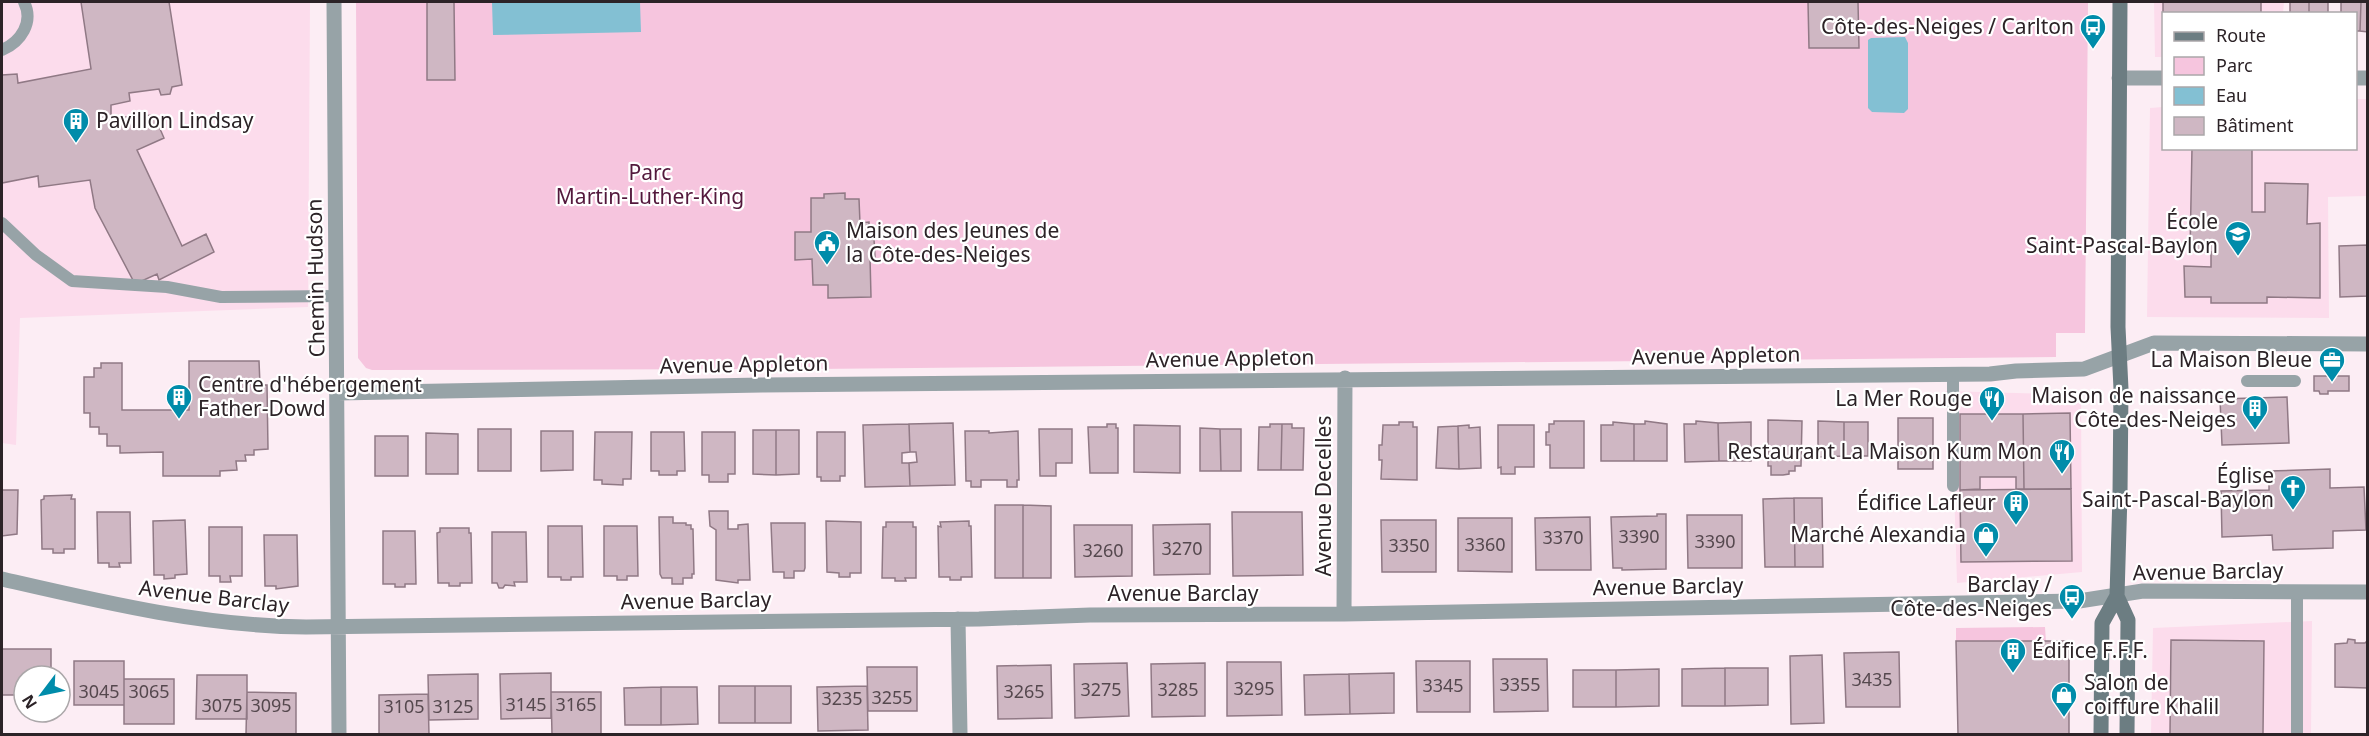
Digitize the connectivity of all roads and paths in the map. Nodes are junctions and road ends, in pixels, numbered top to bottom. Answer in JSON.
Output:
{"nodes":[{"id":1,"x":24,"y":2,"type":"edge"},
{"id":2,"x":334,"y":2,"type":"edge"},
{"id":3,"x":2120,"y":2,"type":"edge"},
{"id":4,"x":2,"y":50,"type":"edge"},
{"id":5,"x":2119,"y":78,"type":"junction"},
{"id":6,"x":2162,"y":78,"type":"edge"},
{"id":7,"x":2,"y":223,"type":"edge"},
{"id":8,"x":336,"y":296,"type":"junction"},
{"id":9,"x":2367,"y":344,"type":"edge"},
{"id":10,"x":2120,"y":355,"type":"junction"},
{"id":11,"x":1953,"y":375,"type":"junction"},
{"id":12,"x":1345,"y":378,"type":"junction"},
{"id":13,"x":2247,"y":381,"type":"dead end"},
{"id":14,"x":2295,"y":381,"type":"dead end"},
{"id":15,"x":338,"y":393,"type":"junction"},
{"id":16,"x":1953,"y":486,"type":"dead end"},
{"id":17,"x":2,"y":579,"type":"edge"},
{"id":18,"x":2297,"y":592,"type":"junction"},
{"id":19,"x":2367,"y":592,"type":"edge"},
{"id":20,"x":2117,"y":596,"type":"junction"},
{"id":21,"x":1344,"y":614,"type":"junction"},
{"id":22,"x":958,"y":619,"type":"junction"},
{"id":23,"x":339,"y":627,"type":"junction"},
{"id":24,"x":339,"y":735,"type":"edge"},
{"id":25,"x":960,"y":735,"type":"edge"},
{"id":26,"x":2101,"y":735,"type":"edge"},
{"id":27,"x":2127,"y":735,"type":"edge"},
{"id":28,"x":2297,"y":735,"type":"edge"}],
"edges":[{"from":1,"to":4,"type":"lane"},
{"from":2,"to":8,"type":"street","name":"Chemin Hudson"},
{"from":3,"to":5,"type":"main road"},
{"from":5,"to":6,"type":"street"},
{"from":5,"to":10,"type":"main road"},
{"from":7,"to":8,"type":"lane"},
{"from":8,"to":15,"type":"street","name":"Chemin Hudson"},
{"from":9,"to":10,"type":"street","name":"Avenue Appleton"},
{"from":10,"to":11,"type":"street","name":"Avenue Appleton"},
{"from":10,"to":20,"type":"main road"},
{"from":11,"to":12,"type":"street","name":"Avenue Appleton"},
{"from":11,"to":16,"type":"lane"},
{"from":12,"to":15,"type":"street","name":"Avenue Appleton"},
{"from":12,"to":21,"type":"street","name":"Avenue Decelles"},
{"from":13,"to":14,"type":"lane"},
{"from":15,"to":23,"type":"street","name":"Chemin Hudson"},
{"from":17,"to":23,"type":"street","name":"Avenue Barclay"},
{"from":18,"to":19,"type":"street","name":"Avenue Barclay"},
{"from":18,"to":20,"type":"street","name":"Avenue Barclay"},
{"from":18,"to":28,"type":"lane"},
{"from":20,"to":21,"type":"street","name":"Avenue Barclay"},
{"from":20,"to":26,"type":"main road"},
{"from":20,"to":27,"type":"main road"},
{"from":21,"to":22,"type":"street","name":"Avenue Barclay"},
{"from":22,"to":23,"type":"street","name":"Avenue Barclay"},
{"from":22,"to":25,"type":"street"},
{"from":23,"to":24,"type":"street","name":"Chemin Hudson"}]}
